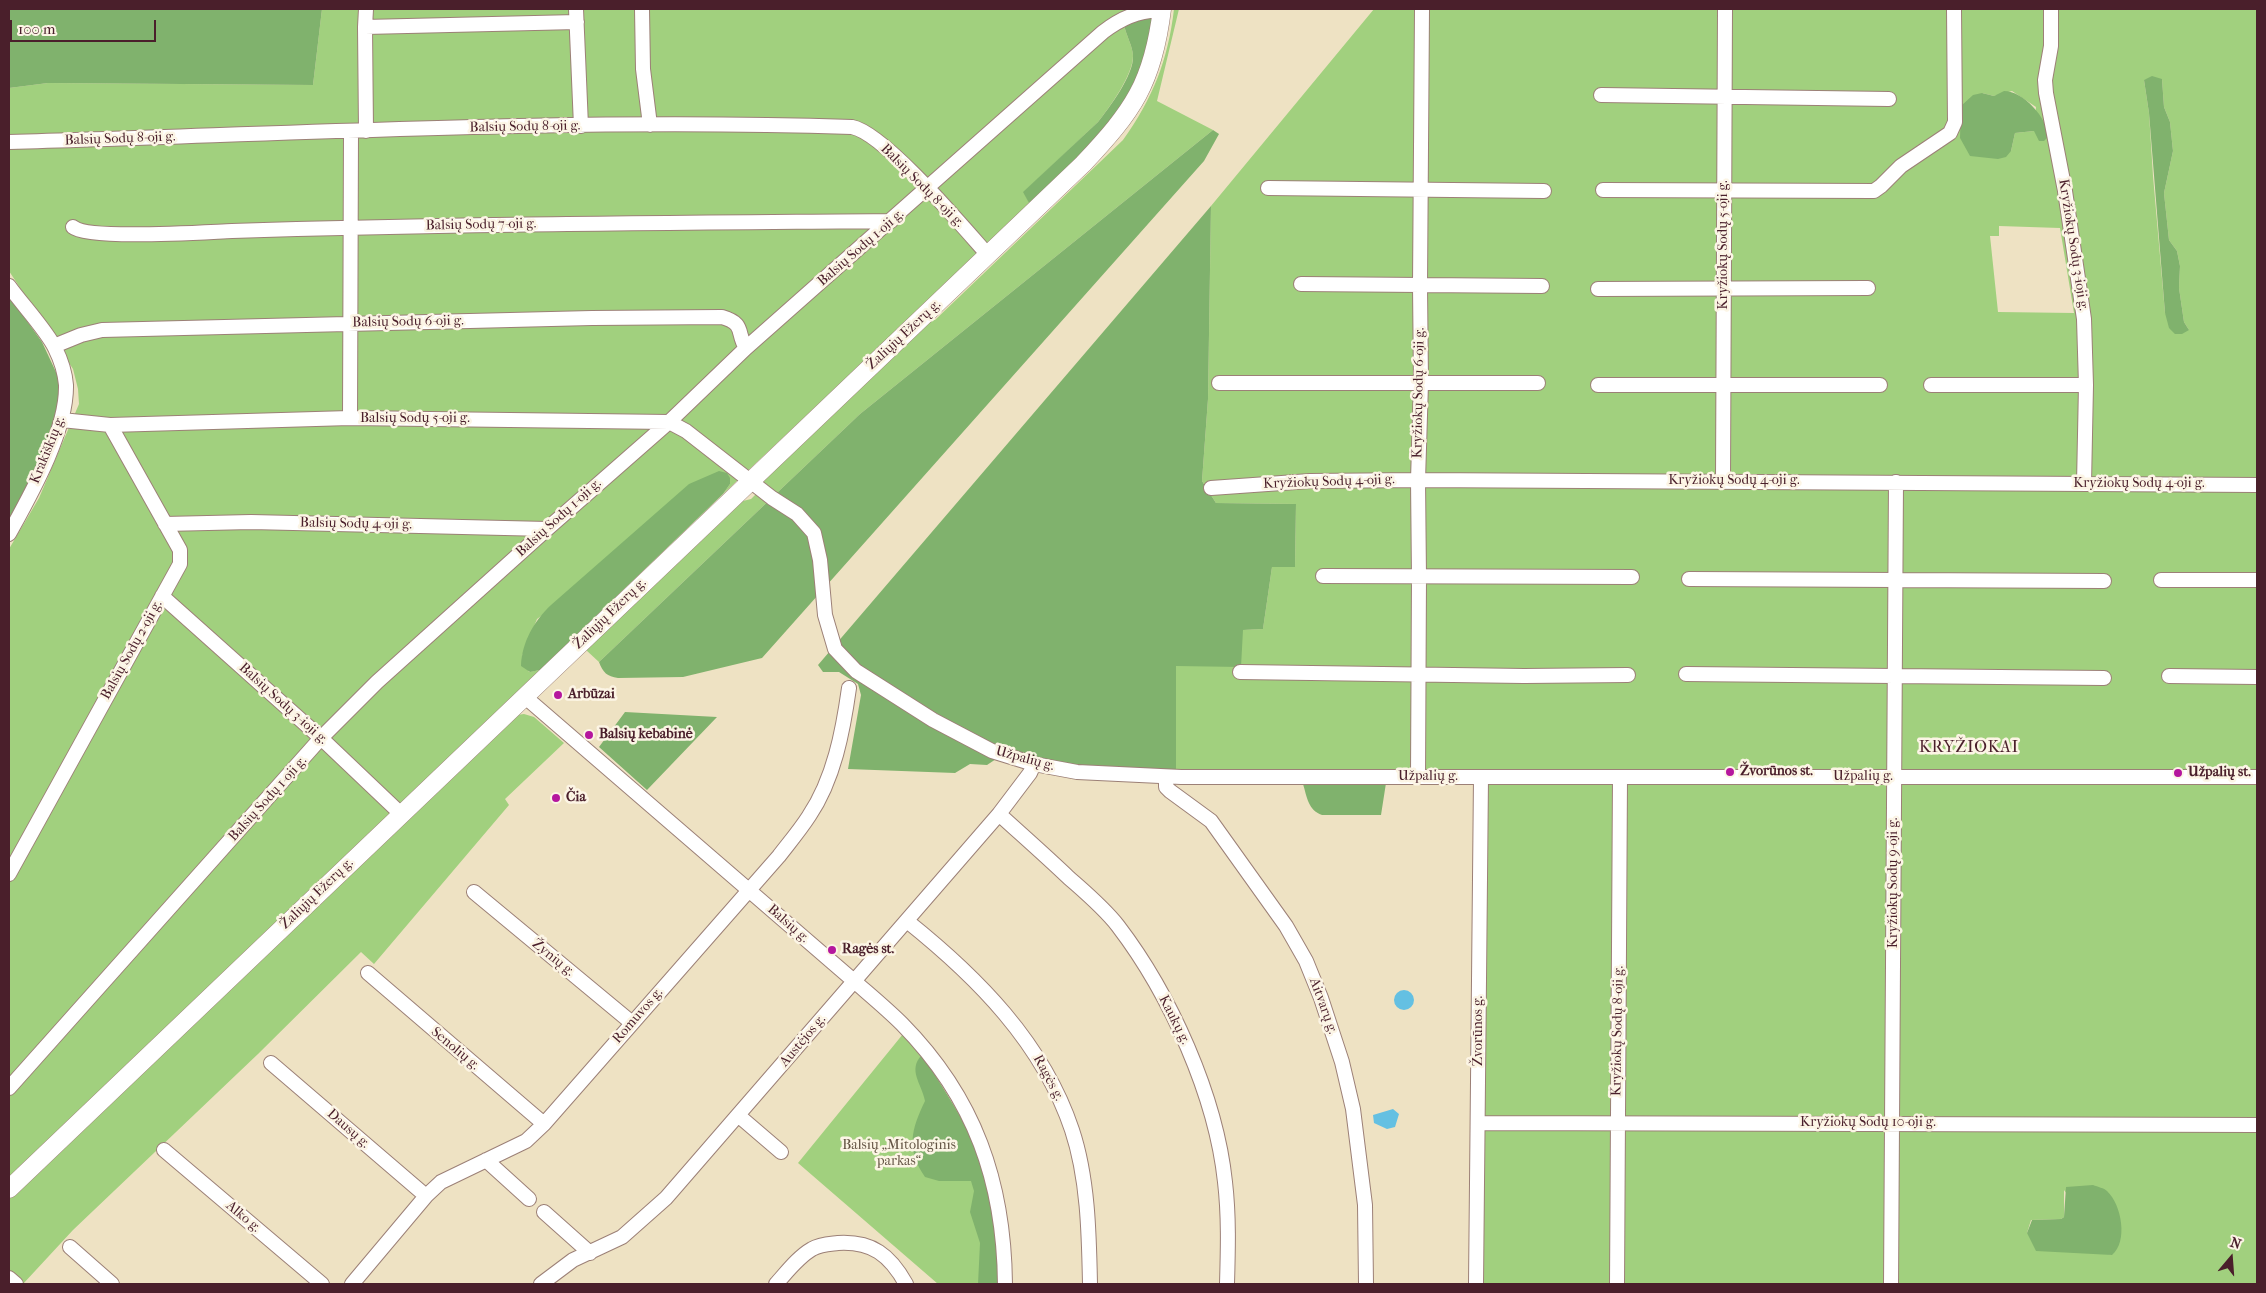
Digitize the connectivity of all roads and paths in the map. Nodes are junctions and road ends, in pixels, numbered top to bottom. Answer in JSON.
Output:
{"nodes":[{"id":1,"x":366,"y":9,"type":"edge"},
{"id":2,"x":642,"y":9,"type":"edge"},
{"id":3,"x":1422,"y":9,"type":"edge"},
{"id":4,"x":1725,"y":9,"type":"edge"},
{"id":5,"x":1954,"y":9,"type":"edge"},
{"id":6,"x":2051,"y":9,"type":"edge"},
{"id":7,"x":1162,"y":10,"type":"edge"},
{"id":8,"x":577,"y":16,"type":"edge"},
{"id":9,"x":365,"y":27,"type":"junction"},
{"id":10,"x":1601,"y":95,"type":"dead end"},
{"id":11,"x":1725,"y":96,"type":"junction"},
{"id":12,"x":1889,"y":98,"type":"dead end"},
{"id":13,"x":650,"y":125,"type":"junction"},
{"id":14,"x":581,"y":126,"type":"junction"},
{"id":15,"x":366,"y":130,"type":"junction"},
{"id":16,"x":352,"y":131,"type":"junction"},
{"id":17,"x":9,"y":142,"type":"edge"},
{"id":18,"x":1268,"y":188,"type":"dead end"},
{"id":19,"x":928,"y":189,"type":"junction"},
{"id":20,"x":1421,"y":189,"type":"junction"},
{"id":21,"x":1603,"y":190,"type":"dead end"},
{"id":22,"x":1544,"y":191,"type":"dead end"},
{"id":23,"x":1725,"y":191,"type":"junction"},
{"id":24,"x":891,"y":221,"type":"junction"},
{"id":25,"x":73,"y":227,"type":"dead end"},
{"id":26,"x":351,"y":227,"type":"junction"},
{"id":27,"x":988,"y":256,"type":"junction"},
{"id":28,"x":1301,"y":284,"type":"dead end"},
{"id":29,"x":9,"y":286,"type":"edge"},
{"id":30,"x":1420,"y":286,"type":"junction"},
{"id":31,"x":1542,"y":286,"type":"dead end"},
{"id":32,"x":1724,"y":288,"type":"junction"},
{"id":33,"x":1868,"y":288,"type":"dead end"},
{"id":34,"x":1598,"y":289,"type":"dead end"},
{"id":35,"x":352,"y":324,"type":"junction"},
{"id":36,"x":54,"y":346,"type":"junction"},
{"id":37,"x":746,"y":348,"type":"junction"},
{"id":38,"x":1219,"y":383,"type":"dead end"},
{"id":39,"x":1422,"y":383,"type":"junction"},
{"id":40,"x":1538,"y":383,"type":"dead end"},
{"id":41,"x":1598,"y":385,"type":"dead end"},
{"id":42,"x":1880,"y":385,"type":"dead end"},
{"id":43,"x":1932,"y":385,"type":"dead end"},
{"id":44,"x":2086,"y":385,"type":"junction"},
{"id":45,"x":1724,"y":386,"type":"junction"},
{"id":46,"x":350,"y":418,"type":"junction"},
{"id":47,"x":62,"y":420,"type":"junction"},
{"id":48,"x":669,"y":422,"type":"junction"},
{"id":49,"x":110,"y":425,"type":"junction"},
{"id":50,"x":750,"y":480,"type":"junction"},
{"id":51,"x":1418,"y":480,"type":"junction"},
{"id":52,"x":1723,"y":482,"type":"junction"},
{"id":53,"x":1896,"y":482,"type":"junction"},
{"id":54,"x":2084,"y":484,"type":"junction"},
{"id":55,"x":2257,"y":485,"type":"edge"},
{"id":56,"x":1211,"y":488,"type":"dead end"},
{"id":57,"x":165,"y":524,"type":"junction"},
{"id":58,"x":547,"y":529,"type":"junction"},
{"id":59,"x":9,"y":534,"type":"edge"},
{"id":60,"x":1323,"y":576,"type":"dead end"},
{"id":61,"x":1419,"y":577,"type":"junction"},
{"id":62,"x":1632,"y":577,"type":"dead end"},
{"id":63,"x":1689,"y":578,"type":"dead end"},
{"id":64,"x":1896,"y":580,"type":"junction"},
{"id":65,"x":2161,"y":580,"type":"dead end"},
{"id":66,"x":2257,"y":580,"type":"edge"},
{"id":67,"x":2104,"y":581,"type":"dead end"},
{"id":68,"x":162,"y":596,"type":"junction"},
{"id":69,"x":1240,"y":672,"type":"dead end"},
{"id":70,"x":1418,"y":673,"type":"junction"},
{"id":71,"x":1686,"y":674,"type":"dead end"},
{"id":72,"x":1628,"y":675,"type":"dead end"},
{"id":73,"x":2170,"y":676,"type":"dead end"},
{"id":74,"x":1896,"y":677,"type":"junction"},
{"id":75,"x":2257,"y":677,"type":"edge"},
{"id":76,"x":2104,"y":678,"type":"dead end"},
{"id":77,"x":850,"y":688,"type":"dead end"},
{"id":78,"x":524,"y":696,"type":"junction"},
{"id":79,"x":321,"y":738,"type":"junction"},
{"id":80,"x":1034,"y":764,"type":"junction"},
{"id":81,"x":1166,"y":777,"type":"junction"},
{"id":82,"x":1418,"y":777,"type":"junction"},
{"id":83,"x":1481,"y":777,"type":"junction"},
{"id":84,"x":1620,"y":777,"type":"junction"},
{"id":85,"x":2257,"y":777,"type":"edge"},
{"id":86,"x":1896,"y":778,"type":"junction"},
{"id":87,"x":401,"y":814,"type":"junction"},
{"id":88,"x":999,"y":814,"type":"junction"},
{"id":89,"x":9,"y":874,"type":"edge"},
{"id":90,"x":748,"y":890,"type":"junction"},
{"id":91,"x":474,"y":892,"type":"dead end"},
{"id":92,"x":907,"y":921,"type":"junction"},
{"id":93,"x":368,"y":973,"type":"dead end"},
{"id":94,"x":854,"y":981,"type":"junction"},
{"id":95,"x":632,"y":1023,"type":"junction"},
{"id":96,"x":271,"y":1063,"type":"dead end"},
{"id":97,"x":9,"y":1088,"type":"edge"},
{"id":98,"x":739,"y":1116,"type":"junction"},
{"id":99,"x":1478,"y":1123,"type":"junction"},
{"id":100,"x":1892,"y":1123,"type":"junction"},
{"id":101,"x":544,"y":1124,"type":"junction"},
{"id":102,"x":1618,"y":1124,"type":"junction"},
{"id":103,"x":2257,"y":1126,"type":"edge"},
{"id":104,"x":164,"y":1150,"type":"dead end"},
{"id":105,"x":781,"y":1152,"type":"dead end"},
{"id":106,"x":486,"y":1160,"type":"junction"},
{"id":107,"x":9,"y":1189,"type":"edge"},
{"id":108,"x":426,"y":1196,"type":"junction"},
{"id":109,"x":529,"y":1199,"type":"dead end"},
{"id":110,"x":544,"y":1212,"type":"dead end"},
{"id":111,"x":70,"y":1247,"type":"dead end"},
{"id":112,"x":590,"y":1253,"type":"junction"},
{"id":113,"x":9,"y":1278,"type":"edge"},
{"id":114,"x":16,"y":1284,"type":"edge"},
{"id":115,"x":112,"y":1284,"type":"edge"},
{"id":116,"x":322,"y":1284,"type":"edge"},
{"id":117,"x":352,"y":1284,"type":"edge"},
{"id":118,"x":541,"y":1284,"type":"edge"},
{"id":119,"x":776,"y":1284,"type":"edge"},
{"id":120,"x":906,"y":1284,"type":"edge"},
{"id":121,"x":1005,"y":1284,"type":"edge"},
{"id":122,"x":1090,"y":1284,"type":"edge"},
{"id":123,"x":1228,"y":1284,"type":"edge"},
{"id":124,"x":1366,"y":1284,"type":"edge"},
{"id":125,"x":1476,"y":1284,"type":"edge"},
{"id":126,"x":1617,"y":1284,"type":"edge"},
{"id":127,"x":1891,"y":1284,"type":"edge"}],
"edges":[{"from":1,"to":9,"type":"street"},
{"from":2,"to":13,"type":"street"},
{"from":3,"to":20,"type":"street","name":"Kryžiokų Sodų 6-oji g."},
{"from":4,"to":11,"type":"street","name":"Kryžiokų Sodų 5-oji g."},
{"from":5,"to":23,"type":"street"},
{"from":6,"to":44,"type":"street","name":"Kryžiokų Sodų 3-ioji g."},
{"from":7,"to":19,"type":"street","name":"Balsių Sodų 1-oji g."},
{"from":7,"to":27,"type":"main road","name":"Žaliųjų Ežerų g."},
{"from":8,"to":9,"type":"street"},
{"from":8,"to":14,"type":"street"},
{"from":9,"to":15,"type":"street"},
{"from":10,"to":11,"type":"street"},
{"from":11,"to":12,"type":"street"},
{"from":11,"to":23,"type":"street","name":"Kryžiokų Sodų 5-oji g."},
{"from":13,"to":14,"type":"street","name":"Balsių Sodų 8-oji g."},
{"from":13,"to":19,"type":"street","name":"Balsių Sodų 8-oji g."},
{"from":14,"to":15,"type":"street","name":"Balsių Sodų 8-oji g."},
{"from":15,"to":16,"type":"street","name":"Balsių Sodų 8-oji g."},
{"from":16,"to":17,"type":"street","name":"Balsių Sodų 8-oji g."},
{"from":16,"to":26,"type":"street"},
{"from":18,"to":20,"type":"street"},
{"from":19,"to":24,"type":"street","name":"Balsių Sodų 1-oji g."},
{"from":19,"to":27,"type":"street","name":"Balsių Sodų 8-oji g."},
{"from":20,"to":22,"type":"street"},
{"from":20,"to":30,"type":"street","name":"Kryžiokų Sodų 6-oji g."},
{"from":21,"to":23,"type":"street"},
{"from":23,"to":32,"type":"street","name":"Kryžiokų Sodų 5-oji g."},
{"from":24,"to":26,"type":"street","name":"Balsių Sodų 7-oji g."},
{"from":24,"to":37,"type":"street","name":"Balsių Sodų 1-oji g."},
{"from":25,"to":26,"type":"street","name":"Balsių Sodų 7-oji g."},
{"from":26,"to":35,"type":"street"},
{"from":27,"to":50,"type":"main road","name":"Žaliųjų Ežerų g."},
{"from":28,"to":30,"type":"street"},
{"from":29,"to":36,"type":"street","name":"Krakiškių g."},
{"from":30,"to":31,"type":"street"},
{"from":30,"to":39,"type":"street","name":"Kryžiokų Sodų 6-oji g."},
{"from":32,"to":33,"type":"street"},
{"from":32,"to":34,"type":"street"},
{"from":32,"to":45,"type":"street","name":"Kryžiokų Sodų 5-oji g."},
{"from":35,"to":36,"type":"street","name":"Balsių Sodų 6-oji g."},
{"from":35,"to":37,"type":"street","name":"Balsių Sodų 6-oji g."},
{"from":35,"to":46,"type":"street"},
{"from":36,"to":47,"type":"street","name":"Krakiškių g."},
{"from":37,"to":48,"type":"street","name":"Balsių Sodų 1-oji g."},
{"from":38,"to":39,"type":"street"},
{"from":39,"to":40,"type":"street"},
{"from":39,"to":51,"type":"street","name":"Kryžiokų Sodų 6-oji g."},
{"from":41,"to":45,"type":"street"},
{"from":42,"to":45,"type":"street"},
{"from":43,"to":44,"type":"street"},
{"from":44,"to":54,"type":"street","name":"Kryžiokų Sodų 3-ioji g."},
{"from":45,"to":52,"type":"street","name":"Kryžiokų Sodų 5-oji g."},
{"from":46,"to":48,"type":"street","name":"Balsių Sodų 5-oji g."},
{"from":46,"to":49,"type":"street","name":"Balsių Sodų 5-oji g."},
{"from":47,"to":49,"type":"street","name":"Balsių Sodų 5-oji g."},
{"from":47,"to":59,"type":"street","name":"Krakiškių g."},
{"from":48,"to":50,"type":"street","name":"Balsių Sodų 5-oji g."},
{"from":48,"to":58,"type":"street","name":"Balsių Sodų 1-oji g."},
{"from":49,"to":57,"type":"street","name":"Balsių Sodų 2-oji g."},
{"from":50,"to":78,"type":"main road","name":"Žaliųjų Ežerų g."},
{"from":50,"to":80,"type":"street","name":"Užpalių g."},
{"from":51,"to":52,"type":"street","name":"Kryžiokų Sodų 4-oji g."},
{"from":51,"to":56,"type":"street","name":"Kryžiokų Sodų 4-oji g."},
{"from":51,"to":61,"type":"street","name":"Kryžiokų Sodų 6-oji g."},
{"from":52,"to":53,"type":"street","name":"Kryžiokų Sodų 4-oji g."},
{"from":53,"to":54,"type":"street","name":"Kryžiokų Sodų 4-oji g."},
{"from":53,"to":64,"type":"street","name":"Kryžiokų Sodų 9-oji g."},
{"from":54,"to":55,"type":"street","name":"Kryžiokų Sodų 4-oji g."},
{"from":57,"to":58,"type":"street","name":"Balsių Sodų 4-oji g."},
{"from":57,"to":68,"type":"street","name":"Balsių Sodų 2-oji g."},
{"from":58,"to":79,"type":"street","name":"Balsių Sodų 1-oji g."},
{"from":60,"to":61,"type":"street"},
{"from":61,"to":62,"type":"street"},
{"from":61,"to":70,"type":"street","name":"Kryžiokų Sodų 6-oji g."},
{"from":63,"to":64,"type":"street"},
{"from":64,"to":67,"type":"street"},
{"from":64,"to":74,"type":"street","name":"Kryžiokų Sodų 9-oji g."},
{"from":65,"to":66,"type":"street"},
{"from":68,"to":79,"type":"street","name":"Balsių Sodų 3-ioji g."},
{"from":68,"to":89,"type":"street","name":"Balsių Sodų 2-oji g."},
{"from":69,"to":70,"type":"street"},
{"from":70,"to":72,"type":"street"},
{"from":70,"to":82,"type":"street","name":"Kryžiokų Sodų 6-oji g."},
{"from":71,"to":74,"type":"street"},
{"from":73,"to":75,"type":"street"},
{"from":74,"to":76,"type":"street"},
{"from":74,"to":86,"type":"street","name":"Kryžiokų Sodų 9-oji g."},
{"from":77,"to":90,"type":"street","name":"Romuvos g."},
{"from":78,"to":87,"type":"main road","name":"Žaliųjų Ežerų g."},
{"from":78,"to":90,"type":"street","name":"Balsių g."},
{"from":79,"to":87,"type":"street","name":"Balsių Sodų 3-ioji g."},
{"from":79,"to":97,"type":"street","name":"Balsių Sodų 1-oji g."},
{"from":80,"to":81,"type":"street","name":"Užpalių g."},
{"from":80,"to":88,"type":"street","name":"Austėjos g."},
{"from":81,"to":82,"type":"street","name":"Užpalių g."},
{"from":81,"to":124,"type":"street","name":"Aitvarų g."},
{"from":82,"to":83,"type":"street","name":"Užpalių g."},
{"from":83,"to":84,"type":"street","name":"Užpalių g."},
{"from":83,"to":99,"type":"street","name":"Žvorūnos g."},
{"from":84,"to":86,"type":"street","name":"Užpalių g."},
{"from":84,"to":102,"type":"street","name":"Kryžiokų Sodų 8-oji g."},
{"from":85,"to":86,"type":"street","name":"Užpalių g."},
{"from":86,"to":100,"type":"street","name":"Kryžiokų Sodų 9-oji g."},
{"from":87,"to":107,"type":"main road","name":"Žaliųjų Ežerų g."},
{"from":88,"to":92,"type":"street","name":"Austėjos g."},
{"from":88,"to":123,"type":"street","name":"Kaukų g."},
{"from":90,"to":94,"type":"street","name":"Balsių g."},
{"from":90,"to":95,"type":"street","name":"Romuvos g."},
{"from":91,"to":95,"type":"street","name":"Žynių g."},
{"from":92,"to":94,"type":"street","name":"Austėjos g."},
{"from":92,"to":122,"type":"street","name":"Ragės g."},
{"from":93,"to":101,"type":"street","name":"Senolių g."},
{"from":94,"to":98,"type":"street","name":"Austėjos g."},
{"from":94,"to":121,"type":"street","name":"Balsių g."},
{"from":95,"to":101,"type":"street","name":"Romuvos g."},
{"from":96,"to":108,"type":"street","name":"Dausų g."},
{"from":98,"to":105,"type":"street"},
{"from":98,"to":112,"type":"street","name":"Austėjos g."},
{"from":99,"to":102,"type":"street","name":"Kryžiokų Sodų 10-oji g."},
{"from":99,"to":125,"type":"street","name":"Žvorūnos g."},
{"from":100,"to":102,"type":"street","name":"Kryžiokų Sodų 10-oji g."},
{"from":100,"to":103,"type":"street","name":"Kryžiokų Sodų 10-oji g."},
{"from":100,"to":127,"type":"street","name":"Kryžiokų Sodų 9-oji g."},
{"from":101,"to":106,"type":"street","name":"Romuvos g."},
{"from":102,"to":126,"type":"street","name":"Kryžiokų Sodų 8-oji g."},
{"from":104,"to":116,"type":"street","name":"Alko g."},
{"from":106,"to":108,"type":"street","name":"Romuvos g."},
{"from":106,"to":109,"type":"street"},
{"from":108,"to":117,"type":"street","name":"Romuvos g."},
{"from":110,"to":112,"type":"street"},
{"from":111,"to":115,"type":"street"},
{"from":112,"to":118,"type":"street","name":"Austėjos g."},
{"from":113,"to":114,"type":"street"},
{"from":119,"to":120,"type":"street"}]}
